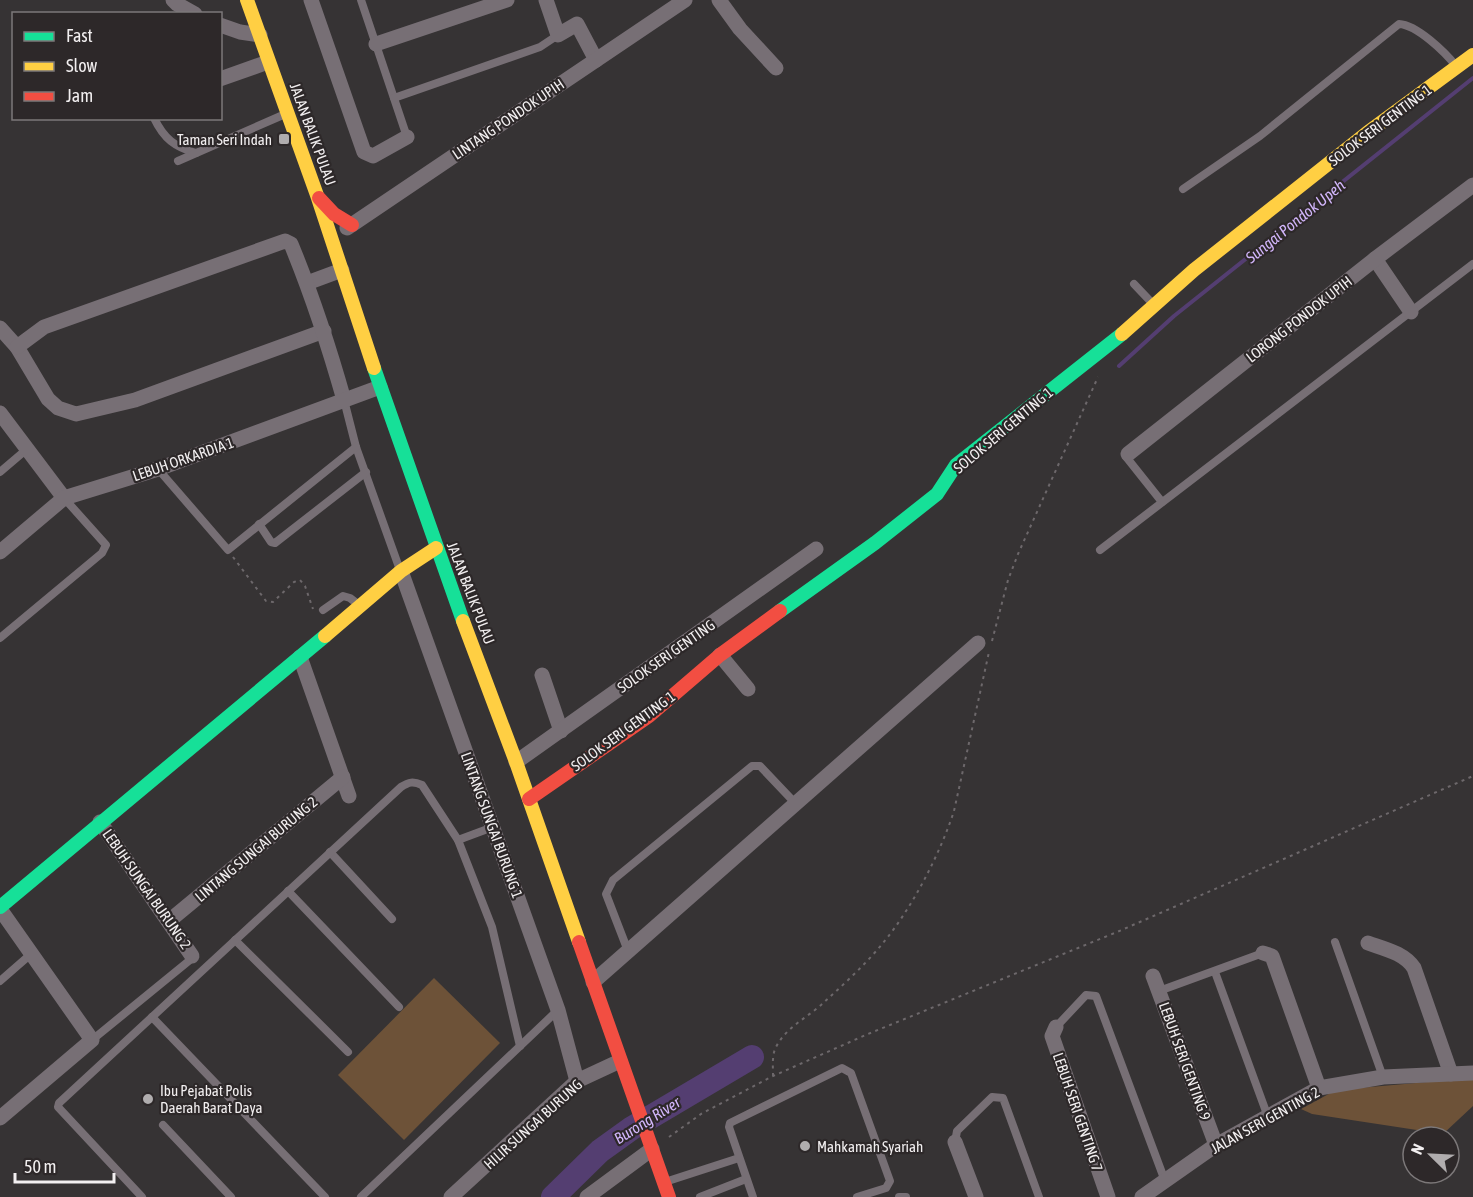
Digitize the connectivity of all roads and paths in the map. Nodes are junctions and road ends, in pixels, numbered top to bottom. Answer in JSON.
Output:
{"nodes":[{"id":1,"x":173,"y":0,"type":"edge"},
{"id":2,"x":247,"y":0,"type":"edge"},
{"id":3,"x":262,"y":0,"type":"edge"},
{"id":4,"x":311,"y":0,"type":"edge"},
{"id":5,"x":362,"y":0,"type":"edge"},
{"id":6,"x":507,"y":0,"type":"edge"},
{"id":7,"x":546,"y":0,"type":"edge"},
{"id":8,"x":685,"y":0,"type":"edge"},
{"id":9,"x":719,"y":0,"type":"edge"},
{"id":10,"x":192,"y":12,"type":"edge"},
{"id":11,"x":222,"y":26,"type":"edge"},
{"id":12,"x":260,"y":35,"type":"junction"},
{"id":13,"x":558,"y":35,"type":"junction"},
{"id":14,"x":376,"y":44,"type":"junction"},
{"id":15,"x":1473,"y":55,"type":"edge"},
{"id":16,"x":267,"y":56,"type":"junction"},
{"id":17,"x":596,"y":60,"type":"junction"},
{"id":18,"x":1457,"y":67,"type":"junction"},
{"id":19,"x":776,"y":68,"type":"dead end"},
{"id":20,"x":222,"y":78,"type":"edge"},
{"id":21,"x":394,"y":98,"type":"junction"},
{"id":22,"x":287,"y":113,"type":"junction"},
{"id":23,"x":155,"y":120,"type":"edge"},
{"id":24,"x":407,"y":137,"type":"joint"},
{"id":25,"x":196,"y":153,"type":"junction"},
{"id":26,"x":178,"y":161,"type":"dead end"},
{"id":27,"x":1473,"y":185,"type":"edge"},
{"id":28,"x":1183,"y":189,"type":"dead end"},
{"id":29,"x":318,"y":198,"type":"junction"},
{"id":30,"x":352,"y":225,"type":"junction"},
{"id":31,"x":331,"y":238,"type":"junction"},
{"id":32,"x":1375,"y":259,"type":"junction"},
{"id":33,"x":1473,"y":264,"type":"edge"},
{"id":34,"x":342,"y":270,"type":"junction"},
{"id":35,"x":307,"y":283,"type":"junction"},
{"id":36,"x":1134,"y":284,"type":"dead end"},
{"id":37,"x":1154,"y":305,"type":"junction"},
{"id":38,"x":1411,"y":312,"type":"junction"},
{"id":39,"x":0,"y":328,"type":"edge"},
{"id":40,"x":324,"y":331,"type":"junction"},
{"id":41,"x":17,"y":347,"type":"junction"},
{"id":42,"x":1101,"y":371,"type":"dead end"},
{"id":43,"x":380,"y":387,"type":"junction"},
{"id":44,"x":344,"y":400,"type":"junction"},
{"id":45,"x":0,"y":413,"type":"edge"},
{"id":46,"x":356,"y":447,"type":"junction"},
{"id":47,"x":27,"y":449,"type":"junction"},
{"id":48,"x":1128,"y":454,"type":"joint"},
{"id":49,"x":158,"y":469,"type":"junction"},
{"id":50,"x":0,"y":472,"type":"edge"},
{"id":51,"x":366,"y":472,"type":"junction"},
{"id":52,"x":64,"y":498,"type":"junction"},
{"id":53,"x":1162,"y":502,"type":"junction"},
{"id":54,"x":259,"y":524,"type":"junction"},
{"id":55,"x":436,"y":548,"type":"junction"},
{"id":56,"x":816,"y":549,"type":"dead end"},
{"id":57,"x":1100,"y":549,"type":"dead end"},
{"id":58,"x":228,"y":550,"type":"junction"},
{"id":59,"x":0,"y":552,"type":"edge"},
{"id":60,"x":400,"y":571,"type":"junction"},
{"id":61,"x":360,"y":606,"type":"junction"},
{"id":62,"x":323,"y":610,"type":"joint"},
{"id":63,"x":0,"y":638,"type":"edge"},
{"id":64,"x":987,"y":645,"type":"junction"},
{"id":65,"x":720,"y":655,"type":"junction"},
{"id":66,"x":300,"y":657,"type":"junction"},
{"id":67,"x":542,"y":675,"type":"dead end"},
{"id":68,"x":748,"y":689,"type":"dead end"},
{"id":69,"x":561,"y":730,"type":"junction"},
{"id":70,"x":516,"y":762,"type":"junction"},
{"id":71,"x":1473,"y":776,"type":"edge"},
{"id":72,"x":343,"y":777,"type":"junction"},
{"id":73,"x":349,"y":796,"type":"dead end"},
{"id":74,"x":529,"y":799,"type":"junction"},
{"id":75,"x":796,"y":804,"type":"junction"},
{"id":76,"x":100,"y":822,"type":"junction"},
{"id":77,"x":493,"y":827,"type":"junction"},
{"id":78,"x":458,"y":840,"type":"junction"},
{"id":79,"x":330,"y":852,"type":"junction"},
{"id":80,"x":288,"y":891,"type":"junction"},
{"id":81,"x":0,"y":908,"type":"edge"},
{"id":82,"x":392,"y":919,"type":"dead end"},
{"id":83,"x":169,"y":921,"type":"junction"},
{"id":84,"x":236,"y":940,"type":"junction"},
{"id":85,"x":1335,"y":942,"type":"dead end"},
{"id":86,"x":1368,"y":943,"type":"dead end"},
{"id":87,"x":628,"y":951,"type":"junction"},
{"id":88,"x":1263,"y":953,"type":"joint"},
{"id":89,"x":31,"y":954,"type":"junction"},
{"id":90,"x":192,"y":956,"type":"joint"},
{"id":91,"x":1215,"y":972,"type":"junction"},
{"id":92,"x":1153,"y":976,"type":"dead end"},
{"id":93,"x":0,"y":981,"type":"edge"},
{"id":94,"x":593,"y":982,"type":"junction"},
{"id":95,"x":1159,"y":992,"type":"junction"},
{"id":96,"x":399,"y":1006,"type":"dead end"},
{"id":97,"x":558,"y":1010,"type":"junction"},
{"id":98,"x":152,"y":1017,"type":"junction"},
{"id":99,"x":1056,"y":1027,"type":"joint"},
{"id":100,"x":92,"y":1040,"type":"junction"},
{"id":101,"x":520,"y":1046,"type":"junction"},
{"id":102,"x":348,"y":1052,"type":"dead end"},
{"id":103,"x":620,"y":1061,"type":"junction"},
{"id":104,"x":1473,"y":1073,"type":"edge"},
{"id":105,"x":1451,"y":1074,"type":"junction"},
{"id":106,"x":773,"y":1076,"type":"junction"},
{"id":107,"x":1383,"y":1077,"type":"junction"},
{"id":108,"x":577,"y":1081,"type":"junction"},
{"id":109,"x":1319,"y":1088,"type":"junction"},
{"id":110,"x":1268,"y":1117,"type":"junction"},
{"id":111,"x":0,"y":1118,"type":"edge"},
{"id":112,"x":164,"y":1125,"type":"dead end"},
{"id":113,"x":955,"y":1142,"type":"joint"},
{"id":114,"x":1216,"y":1145,"type":"junction"},
{"id":115,"x":652,"y":1149,"type":"junction"},
{"id":116,"x":739,"y":1158,"type":"junction"},
{"id":117,"x":746,"y":1179,"type":"junction"},
{"id":118,"x":1165,"y":1181,"type":"junction"},
{"id":119,"x":664,"y":1183,"type":"junction"},
{"id":120,"x":142,"y":1197,"type":"edge"},
{"id":121,"x":231,"y":1197,"type":"edge"},
{"id":122,"x":325,"y":1197,"type":"edge"},
{"id":123,"x":361,"y":1197,"type":"edge"},
{"id":124,"x":452,"y":1197,"type":"edge"},
{"id":125,"x":587,"y":1197,"type":"edge"},
{"id":126,"x":669,"y":1197,"type":"edge"},
{"id":127,"x":700,"y":1197,"type":"edge"},
{"id":128,"x":753,"y":1197,"type":"edge"},
{"id":129,"x":857,"y":1197,"type":"edge"},
{"id":130,"x":899,"y":1197,"type":"edge"},
{"id":131,"x":906,"y":1197,"type":"edge"},
{"id":132,"x":976,"y":1197,"type":"edge"},
{"id":133,"x":1040,"y":1197,"type":"edge"},
{"id":134,"x":1108,"y":1197,"type":"edge"},
{"id":135,"x":1142,"y":1197,"type":"edge"}],
"edges":[{"from":1,"to":10,"type":"street"},
{"from":2,"to":12,"type":"street","name":"JALAN BALIK PULAU"},
{"from":3,"to":16,"type":"street"},
{"from":4,"to":24,"type":"street"},
{"from":5,"to":14,"type":"lane"},
{"from":6,"to":14,"type":"street"},
{"from":7,"to":13,"type":"street"},
{"from":8,"to":17,"type":"street","name":"LINTANG PONDOK UPIH"},
{"from":9,"to":19,"type":"street"},
{"from":11,"to":12,"type":"street"},
{"from":12,"to":16,"type":"street","name":"JALAN BALIK PULAU"},
{"from":13,"to":17,"type":"street"},
{"from":13,"to":21,"type":"lane"},
{"from":14,"to":21,"type":"lane"},
{"from":15,"to":18,"type":"street","name":"SOLOK SERI GENTING 1"},
{"from":16,"to":20,"type":"street"},
{"from":16,"to":22,"type":"street","name":"JALAN BALIK PULAU"},
{"from":17,"to":30,"type":"street","name":"LINTANG PONDOK UPIH"},
{"from":18,"to":28,"type":"lane"},
{"from":18,"to":37,"type":"street","name":"SOLOK SERI GENTING 1"},
{"from":21,"to":24,"type":"lane"},
{"from":22,"to":25,"type":"lane"},
{"from":22,"to":29,"type":"street","name":"JALAN BALIK PULAU"},
{"from":23,"to":25,"type":"lane"},
{"from":25,"to":26,"type":"lane"},
{"from":27,"to":32,"type":"street","name":"LORONG PONDOK UPIH"},
{"from":29,"to":30,"type":"street"},
{"from":29,"to":31,"type":"street","name":"JALAN BALIK PULAU"},
{"from":30,"to":31,"type":"street","name":"LINTANG PONDOK UPIH"},
{"from":31,"to":34,"type":"street","name":"JALAN BALIK PULAU"},
{"from":32,"to":38,"type":"street"},
{"from":32,"to":48,"type":"street","name":"LORONG PONDOK UPIH"},
{"from":33,"to":38,"type":"lane"},
{"from":34,"to":35,"type":"street"},
{"from":34,"to":43,"type":"street","name":"JALAN BALIK PULAU"},
{"from":35,"to":40,"type":"street"},
{"from":35,"to":41,"type":"street"},
{"from":36,"to":37,"type":"lane"},
{"from":37,"to":65,"type":"street","name":"SOLOK SERI GENTING 1"},
{"from":38,"to":53,"type":"lane"},
{"from":39,"to":41,"type":"street"},
{"from":40,"to":41,"type":"street"},
{"from":40,"to":44,"type":"street"},
{"from":42,"to":64,"type":"path"},
{"from":43,"to":44,"type":"street","name":"LEBUH ORKARDIA 1"},
{"from":43,"to":55,"type":"street","name":"JALAN BALIK PULAU"},
{"from":44,"to":46,"type":"lane"},
{"from":44,"to":49,"type":"street","name":"LEBUH ORKARDIA 1"},
{"from":45,"to":47,"type":"street"},
{"from":46,"to":51,"type":"lane"},
{"from":46,"to":54,"type":"lane"},
{"from":47,"to":50,"type":"lane"},
{"from":47,"to":52,"type":"street"},
{"from":48,"to":53,"type":"lane"},
{"from":49,"to":52,"type":"street","name":"LEBUH ORKARDIA 1"},
{"from":49,"to":58,"type":"lane"},
{"from":51,"to":54,"type":"lane"},
{"from":51,"to":60,"type":"lane"},
{"from":52,"to":59,"type":"street","name":"LEBUH ORKARDIA 1"},
{"from":52,"to":63,"type":"lane"},
{"from":53,"to":57,"type":"lane"},
{"from":54,"to":58,"type":"lane"},
{"from":55,"to":60,"type":"street"},
{"from":55,"to":70,"type":"street","name":"JALAN BALIK PULAU"},
{"from":56,"to":69,"type":"street","name":"SOLOK SERI GENTING"},
{"from":58,"to":62,"type":"path"},
{"from":60,"to":61,"type":"street"},
{"from":60,"to":77,"type":"street","name":"LINTANG SUNGAI BURUNG 1"},
{"from":61,"to":62,"type":"lane"},
{"from":61,"to":66,"type":"street"},
{"from":64,"to":75,"type":"street"},
{"from":64,"to":106,"type":"path"},
{"from":65,"to":68,"type":"street"},
{"from":65,"to":74,"type":"street","name":"SOLOK SERI GENTING 1"},
{"from":66,"to":72,"type":"street"},
{"from":66,"to":76,"type":"street"},
{"from":67,"to":69,"type":"street"},
{"from":69,"to":70,"type":"street","name":"SOLOK SERI GENTING"},
{"from":70,"to":74,"type":"street","name":"JALAN BALIK PULAU"},
{"from":71,"to":106,"type":"path"},
{"from":72,"to":73,"type":"street"},
{"from":72,"to":83,"type":"street","name":"LINTANG SUNGAI BURUNG 2"},
{"from":74,"to":94,"type":"street","name":"JALAN BALIK PULAU"},
{"from":75,"to":87,"type":"street"},
{"from":75,"to":87,"type":"lane"},
{"from":76,"to":81,"type":"street"},
{"from":76,"to":83,"type":"street","name":"LEBUH SUNGAI BURUNG 2"},
{"from":77,"to":78,"type":"lane"},
{"from":77,"to":97,"type":"street","name":"LINTANG SUNGAI BURUNG 1"},
{"from":78,"to":79,"type":"lane"},
{"from":78,"to":101,"type":"lane"},
{"from":79,"to":80,"type":"lane"},
{"from":79,"to":82,"type":"lane"},
{"from":80,"to":84,"type":"lane"},
{"from":80,"to":96,"type":"lane"},
{"from":81,"to":89,"type":"street"},
{"from":83,"to":90,"type":"street","name":"LEBUH SUNGAI BURUNG 2"},
{"from":84,"to":98,"type":"lane"},
{"from":84,"to":102,"type":"lane"},
{"from":85,"to":107,"type":"lane"},
{"from":86,"to":105,"type":"street"},
{"from":87,"to":94,"type":"street"},
{"from":88,"to":91,"type":"lane"},
{"from":88,"to":109,"type":"street"},
{"from":89,"to":93,"type":"lane"},
{"from":89,"to":100,"type":"street"},
{"from":90,"to":100,"type":"lane"},
{"from":91,"to":95,"type":"lane"},
{"from":91,"to":110,"type":"lane"},
{"from":92,"to":95,"type":"street","name":"LEBUH SERI GENTING 9"},
{"from":94,"to":103,"type":"street","name":"JALAN BALIK PULAU"},
{"from":95,"to":114,"type":"street","name":"LEBUH SERI GENTING 9"},
{"from":97,"to":101,"type":"lane"},
{"from":97,"to":108,"type":"street","name":"LINTANG SUNGAI BURUNG 1"},
{"from":98,"to":120,"type":"lane"},
{"from":98,"to":122,"type":"lane"},
{"from":99,"to":118,"type":"lane"},
{"from":99,"to":134,"type":"street","name":"LEBUH SERI GENTING 7"},
{"from":100,"to":111,"type":"street"},
{"from":101,"to":123,"type":"lane"},
{"from":103,"to":108,"type":"street","name":"HILIR SUNGAI BURUNG"},
{"from":103,"to":115,"type":"street","name":"JALAN BALIK PULAU"},
{"from":104,"to":105,"type":"street","name":"JALAN SERI GENTING 2"},
{"from":105,"to":107,"type":"street","name":"JALAN SERI GENTING 2"},
{"from":106,"to":115,"type":"path"},
{"from":107,"to":109,"type":"street","name":"JALAN SERI GENTING 2"},
{"from":108,"to":124,"type":"street","name":"HILIR SUNGAI BURUNG"},
{"from":109,"to":110,"type":"street","name":"JALAN SERI GENTING 2"},
{"from":110,"to":114,"type":"street","name":"JALAN SERI GENTING 2"},
{"from":112,"to":121,"type":"lane"},
{"from":113,"to":132,"type":"street"},
{"from":113,"to":133,"type":"lane"},
{"from":114,"to":118,"type":"street","name":"JALAN SERI GENTING 2"},
{"from":115,"to":119,"type":"street","name":"JALAN BALIK PULAU"},
{"from":115,"to":125,"type":"street"},
{"from":116,"to":117,"type":"lane"},
{"from":116,"to":119,"type":"lane"},
{"from":116,"to":129,"type":"lane"},
{"from":117,"to":127,"type":"lane"},
{"from":117,"to":128,"type":"lane"},
{"from":118,"to":135,"type":"street","name":"JALAN SERI GENTING 2"},
{"from":119,"to":126,"type":"street","name":"JALAN BALIK PULAU"},
{"from":130,"to":131,"type":"lane"}]}
